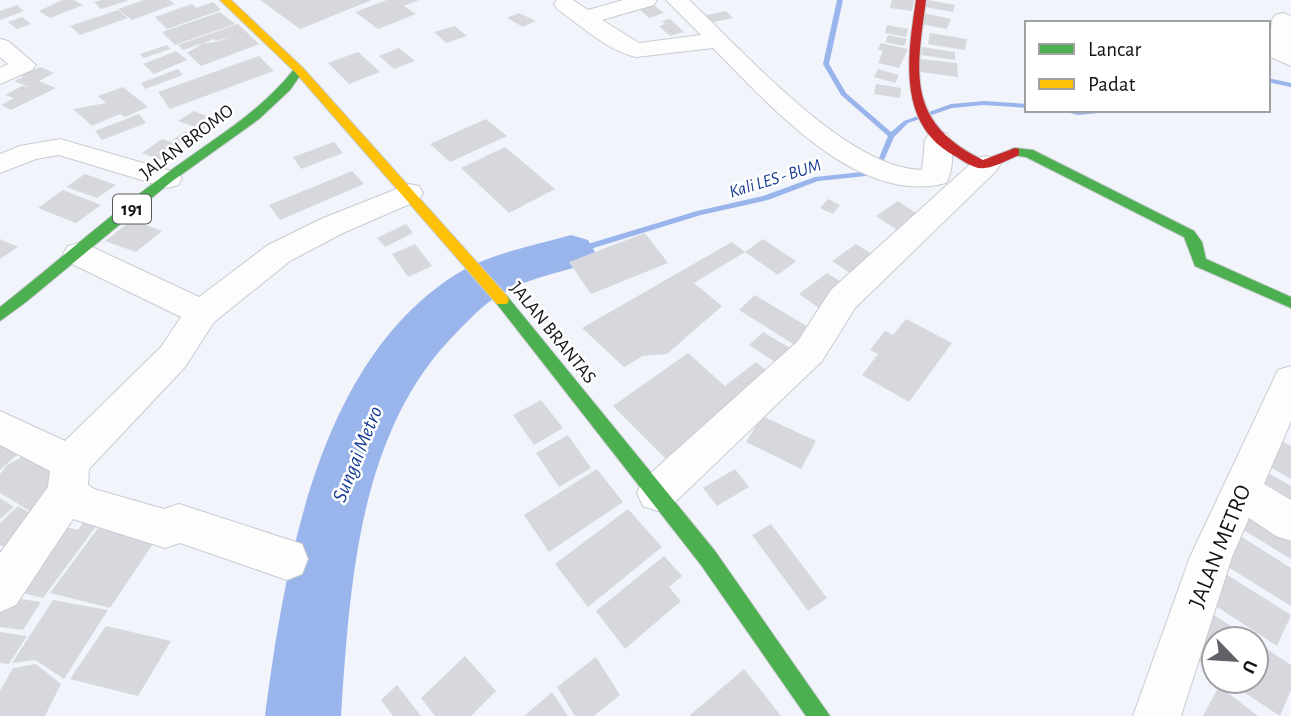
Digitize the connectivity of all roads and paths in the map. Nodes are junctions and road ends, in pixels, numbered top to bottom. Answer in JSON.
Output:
{"nodes":[{"id":1,"x":225,"y":0,"type":"edge"},
{"id":2,"x":646,"y":0,"type":"edge"},
{"id":3,"x":920,"y":0,"type":"edge"},
{"id":4,"x":680,"y":1,"type":"edge"},
{"id":5,"x":565,"y":4,"type":"dead end"},
{"id":6,"x":584,"y":18,"type":"junction"},
{"id":7,"x":1287,"y":20,"type":"edge"},
{"id":8,"x":719,"y":40,"type":"junction"},
{"id":9,"x":0,"y":46,"type":"edge"},
{"id":10,"x":1291,"y":59,"type":"edge"},
{"id":11,"x":299,"y":70,"type":"junction"},
{"id":12,"x":0,"y":77,"type":"edge"},
{"id":13,"x":267,"y":107,"type":"junction"},
{"id":14,"x":342,"y":120,"type":"junction"},
{"id":15,"x":929,"y":121,"type":"junction"},
{"id":16,"x":0,"y":164,"type":"edge"},
{"id":17,"x":986,"y":165,"type":"junction"},
{"id":18,"x":168,"y":179,"type":"junction"},
{"id":19,"x":409,"y":193,"type":"junction"},
{"id":20,"x":79,"y":254,"type":"junction"},
{"id":21,"x":1291,"y":303,"type":"edge"},
{"id":22,"x":202,"y":313,"type":"junction"},
{"id":23,"x":0,"y":316,"type":"edge"},
{"id":24,"x":1291,"y":380,"type":"edge"},
{"id":25,"x":0,"y":426,"type":"edge"},
{"id":26,"x":69,"y":478,"type":"junction"},
{"id":27,"x":1241,"y":491,"type":"junction"},
{"id":28,"x":657,"y":494,"type":"junction"},
{"id":29,"x":1291,"y":522,"type":"edge"},
{"id":30,"x":287,"y":559,"type":"dead end"},
{"id":31,"x":0,"y":590,"type":"edge"},
{"id":32,"x":819,"y":716,"type":"edge"},
{"id":33,"x":1157,"y":716,"type":"edge"}],
"edges":[{"from":1,"to":11,"type":"main road","name":"JALAN BRANTAS"},
{"from":2,"to":6,"type":"street"},
{"from":3,"to":15,"type":"main road"},
{"from":4,"to":8,"type":"street"},
{"from":5,"to":6,"type":"street"},
{"from":6,"to":8,"type":"street"},
{"from":7,"to":10,"type":"street"},
{"from":8,"to":15,"type":"street"},
{"from":9,"to":12,"type":"street"},
{"from":11,"to":13,"type":"main road","number":"191"},
{"from":11,"to":14,"type":"main road","name":"JALAN BRANTAS"},
{"from":13,"to":14,"type":"main road","number":"191"},
{"from":13,"to":18,"type":"main road","name":"JALAN BROMO","number":"191"},
{"from":14,"to":19,"type":"main road","name":"JALAN BRANTAS"},
{"from":15,"to":17,"type":"main road"},
{"from":16,"to":18,"type":"street"},
{"from":17,"to":21,"type":"main road"},
{"from":17,"to":28,"type":"street"},
{"from":18,"to":20,"type":"main road","name":"JALAN BROMO","number":"191"},
{"from":19,"to":22,"type":"street"},
{"from":19,"to":28,"type":"main road","name":"JALAN BRANTAS"},
{"from":20,"to":22,"type":"street"},
{"from":20,"to":23,"type":"main road","name":"JALAN BROMO","number":"191"},
{"from":22,"to":26,"type":"street"},
{"from":24,"to":27,"type":"street","name":"JALAN METRO"},
{"from":25,"to":26,"type":"street"},
{"from":26,"to":30,"type":"street"},
{"from":26,"to":31,"type":"street"},
{"from":27,"to":29,"type":"street"},
{"from":27,"to":33,"type":"street","name":"JALAN METRO"},
{"from":28,"to":32,"type":"main road","name":"JALAN BRANTAS"}]}
